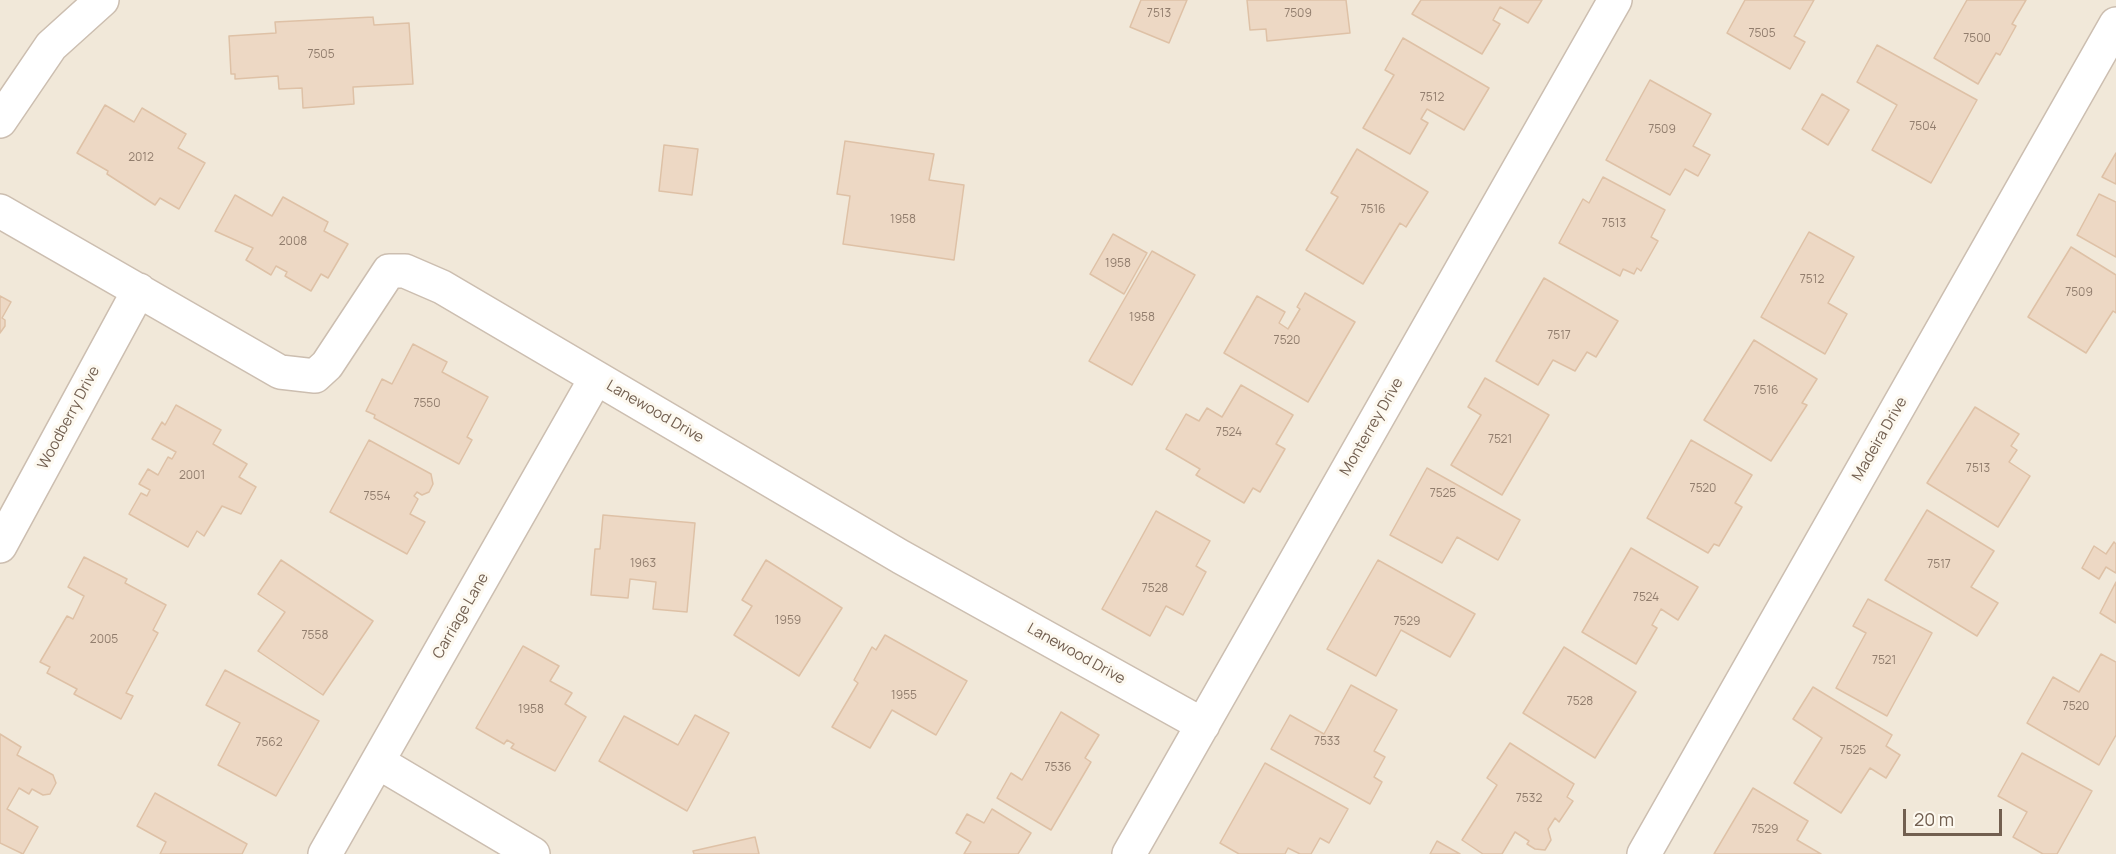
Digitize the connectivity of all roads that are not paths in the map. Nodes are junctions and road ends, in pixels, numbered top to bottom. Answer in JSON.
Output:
{"nodes":[{"id":1,"x":102,"y":0,"type":"edge"},
{"id":2,"x":1615,"y":0,"type":"edge"},
{"id":3,"x":2116,"y":24,"type":"edge"},
{"id":4,"x":0,"y":121,"type":"edge"},
{"id":5,"x":0,"y":211,"type":"edge"},
{"id":6,"x":139,"y":290,"type":"junction"},
{"id":7,"x":596,"y":378,"type":"junction"},
{"id":8,"x":0,"y":546,"type":"edge"},
{"id":9,"x":1203,"y":725,"type":"junction"},
{"id":10,"x":378,"y":762,"type":"junction"},
{"id":11,"x":326,"y":854,"type":"edge"},
{"id":12,"x":533,"y":854,"type":"edge"},
{"id":13,"x":1129,"y":854,"type":"edge"},
{"id":14,"x":1644,"y":854,"type":"edge"}],
"edges":[{"from":1,"to":4,"type":"street"},
{"from":2,"to":9,"type":"street","name":"Monterrey Drive"},
{"from":3,"to":14,"type":"street","name":"Madeira Drive"},
{"from":5,"to":6,"type":"street"},
{"from":6,"to":7,"type":"street","name":"Lanewood Drive"},
{"from":6,"to":8,"type":"street","name":"Woodberry Drive"},
{"from":7,"to":9,"type":"street","name":"Lanewood Drive"},
{"from":7,"to":10,"type":"street","name":"Carriage Lane"},
{"from":9,"to":13,"type":"street","name":"Monterrey Drive"},
{"from":10,"to":11,"type":"street","name":"Carriage Lane"},
{"from":10,"to":12,"type":"street"}]}
